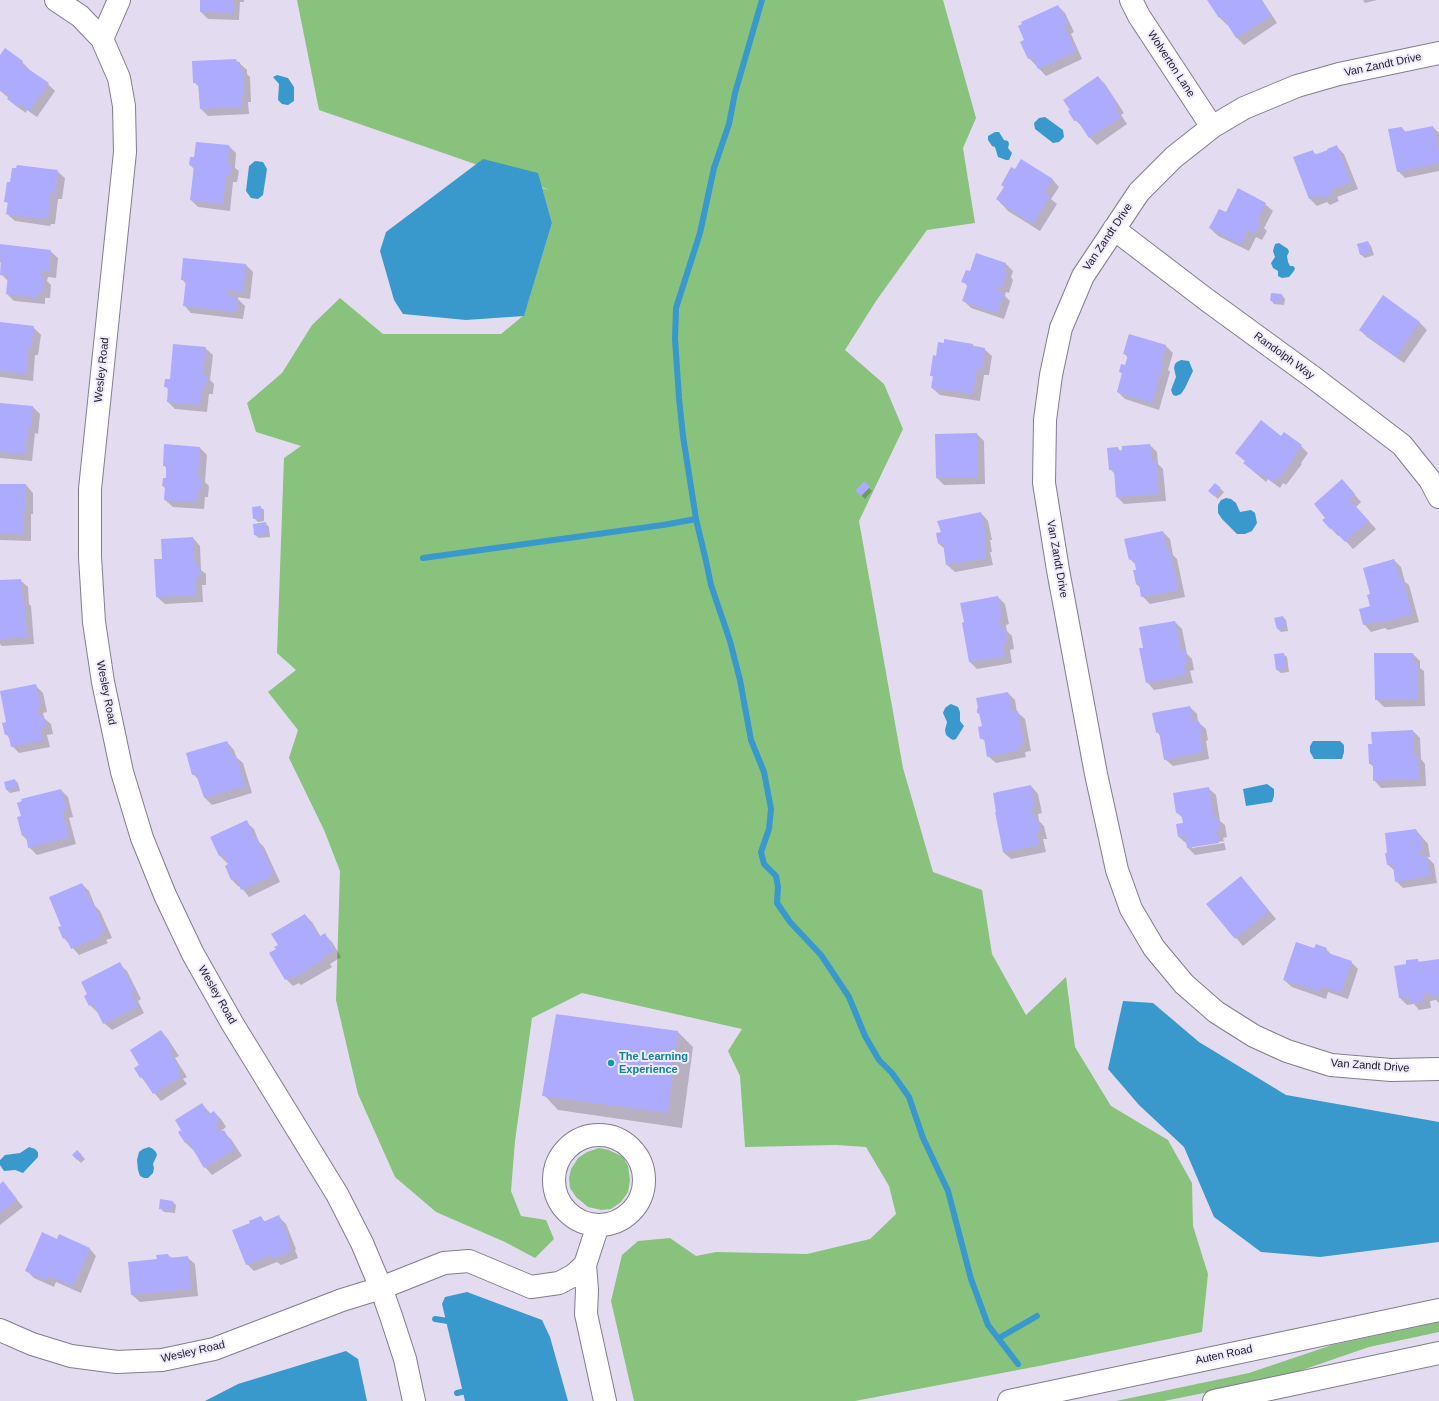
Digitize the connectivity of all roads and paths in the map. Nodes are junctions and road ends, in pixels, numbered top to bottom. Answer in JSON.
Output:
{"nodes":[{"id":1,"x":56,"y":0,"type":"edge"},
{"id":2,"x":119,"y":0,"type":"edge"},
{"id":3,"x":1131,"y":0,"type":"edge"},
{"id":4,"x":102,"y":39,"type":"junction"},
{"id":5,"x":1439,"y":53,"type":"edge"},
{"id":6,"x":1212,"y":127,"type":"junction"},
{"id":7,"x":1114,"y":229,"type":"junction"},
{"id":8,"x":1439,"y":497,"type":"edge"},
{"id":9,"x":1439,"y":1069,"type":"edge"},
{"id":10,"x":598,"y":1225,"type":"junction"},
{"id":11,"x":585,"y":1265,"type":"junction"},
{"id":12,"x":381,"y":1288,"type":"junction"},
{"id":13,"x":1439,"y":1310,"type":"edge"},
{"id":14,"x":0,"y":1330,"type":"edge"},
{"id":15,"x":1439,"y":1353,"type":"edge"},
{"id":16,"x":1036,"y":1398,"type":"edge"},
{"id":17,"x":414,"y":1401,"type":"edge"},
{"id":18,"x":606,"y":1401,"type":"edge"},
{"id":19,"x":1009,"y":1401,"type":"edge"},
{"id":20,"x":1214,"y":1401,"type":"edge"}],
"edges":[{"from":1,"to":4,"type":"street","name":"Wesley Road"},
{"from":2,"to":4,"type":"street"},
{"from":3,"to":6,"type":"street","name":"Wolverton Lane"},
{"from":4,"to":12,"type":"street","name":"Wesley Road"},
{"from":5,"to":6,"type":"street","name":"Van Zandt Drive"},
{"from":6,"to":7,"type":"street","name":"Van Zandt Drive"},
{"from":7,"to":8,"type":"street","name":"Randolph Way"},
{"from":7,"to":9,"type":"street","name":"Van Zandt Drive"},
{"from":10,"to":10,"type":"street"},
{"from":10,"to":11,"type":"street"},
{"from":11,"to":12,"type":"street"},
{"from":11,"to":18,"type":"street"},
{"from":12,"to":14,"type":"street","name":"Wesley Road"},
{"from":12,"to":17,"type":"street","name":"Wesley Road"},
{"from":13,"to":16,"type":"street","name":"Auten Road"},
{"from":15,"to":20,"type":"street"},
{"from":16,"to":19,"type":"street","name":"Auten Road"}]}
